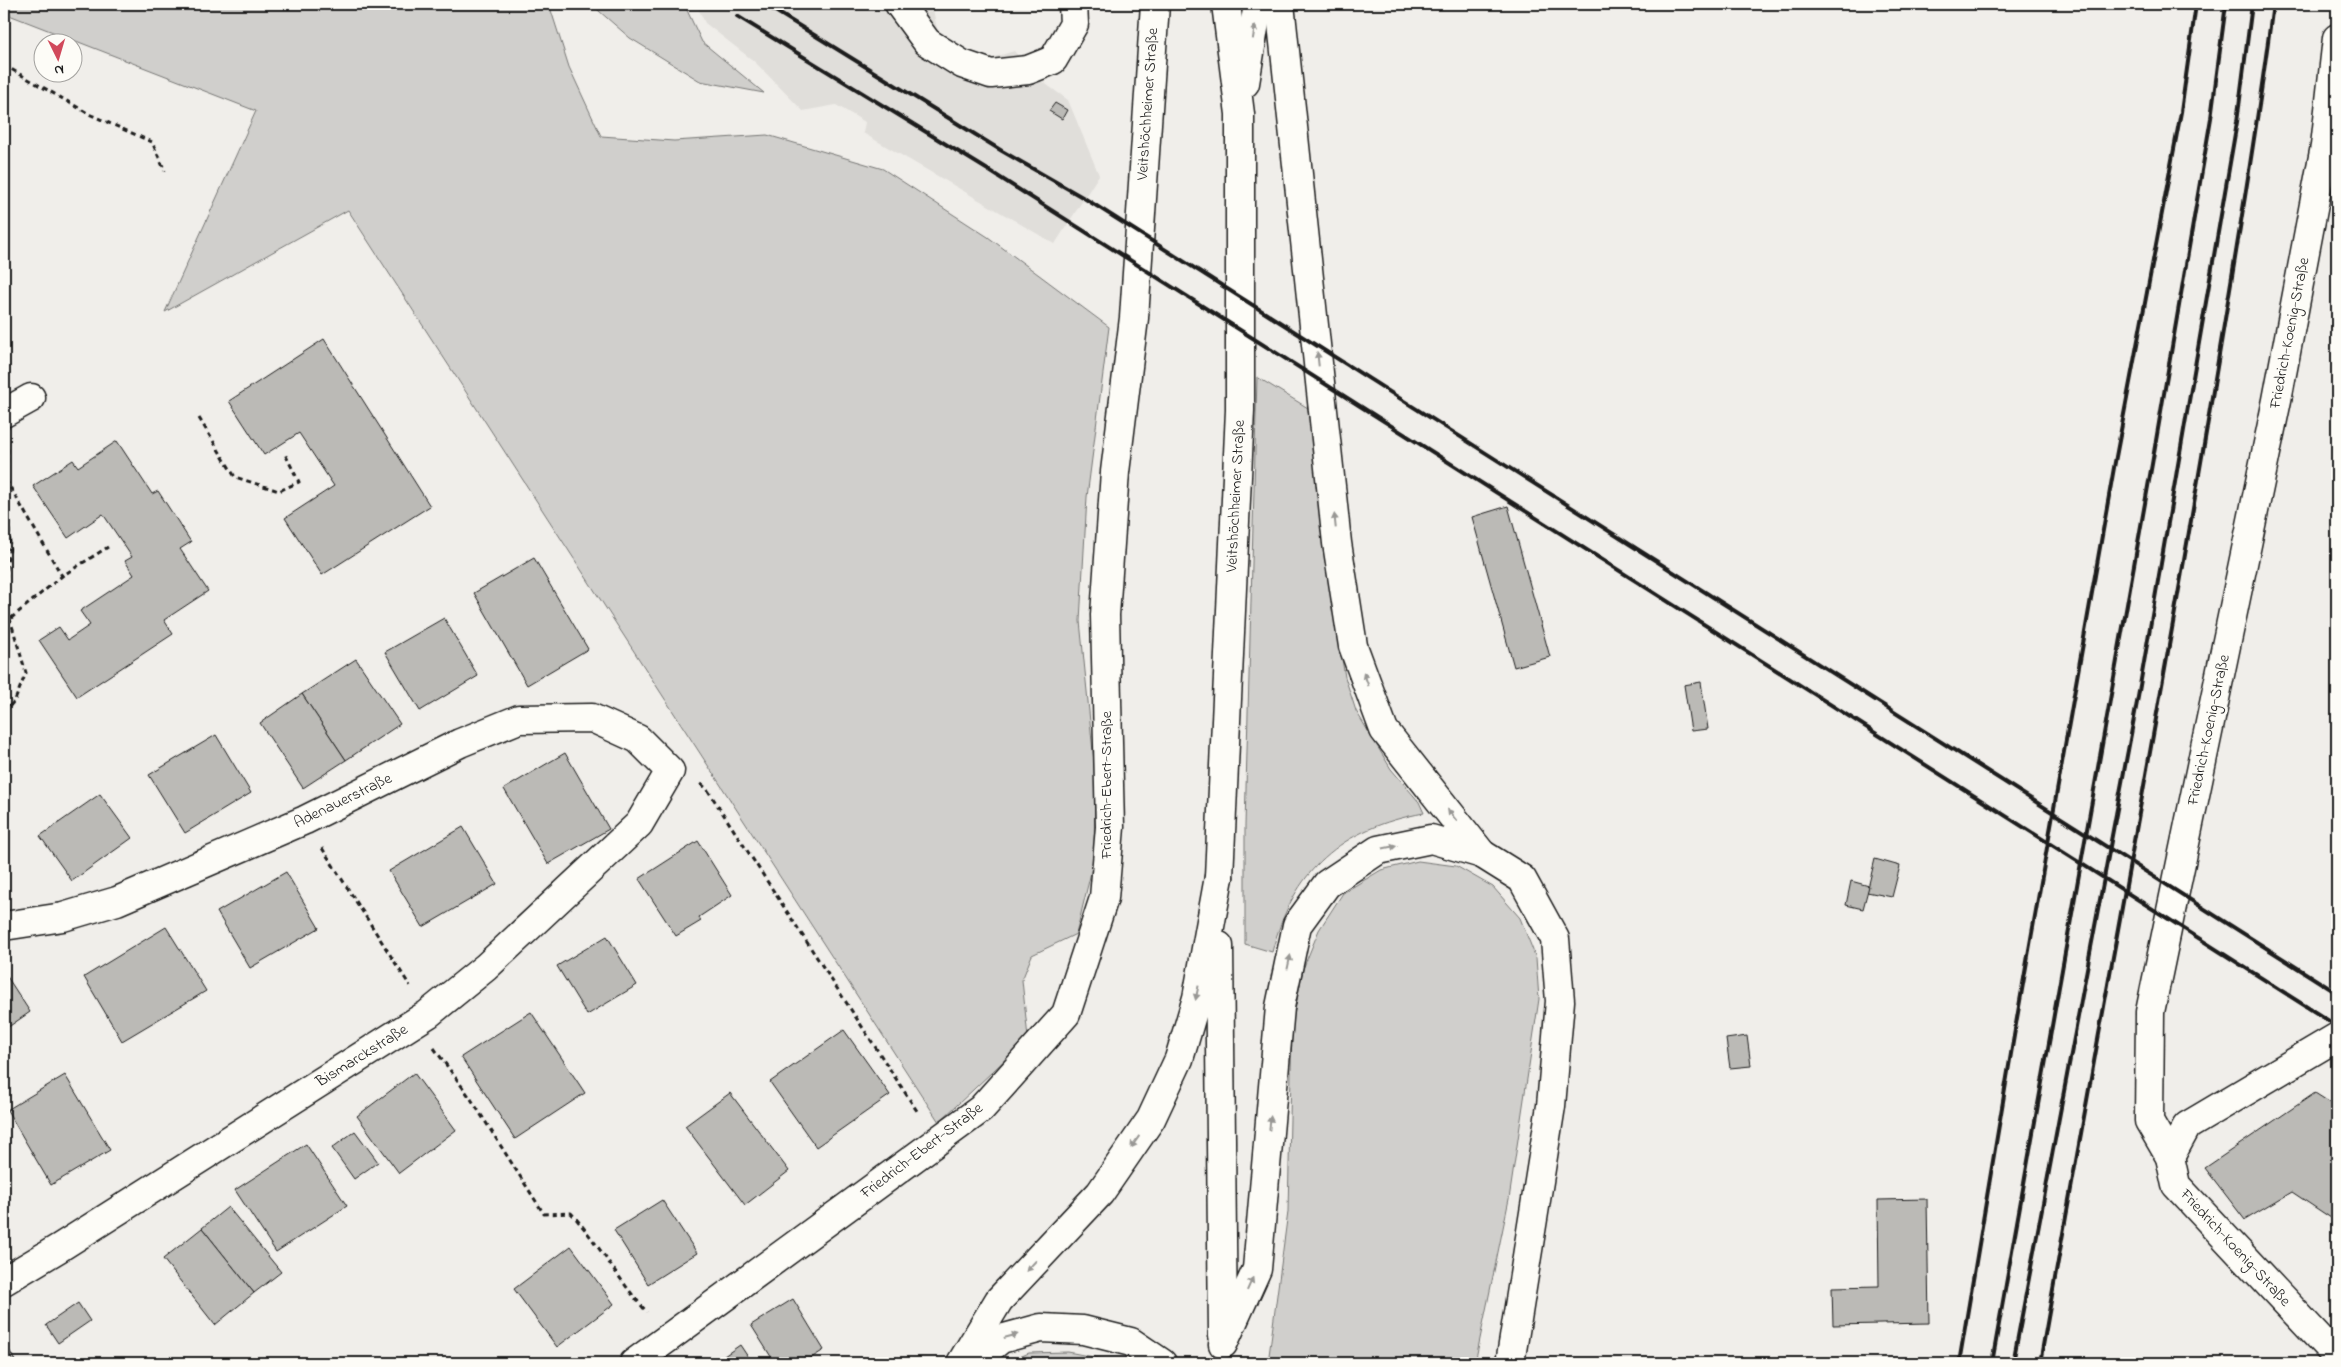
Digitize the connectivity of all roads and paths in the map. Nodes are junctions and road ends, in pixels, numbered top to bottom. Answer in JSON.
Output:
{"nodes":[{"id":1,"x":899,"y":4,"type":"edge"},
{"id":2,"x":1073,"y":4,"type":"edge"},
{"id":3,"x":1155,"y":4,"type":"edge"},
{"id":4,"x":1226,"y":4,"type":"edge"},
{"id":5,"x":1258,"y":4,"type":"edge"},
{"id":6,"x":1280,"y":4,"type":"edge"},
{"id":7,"x":2337,"y":38,"type":"edge"},
{"id":8,"x":4,"y":65,"type":"edge"},
{"id":9,"x":1240,"y":114,"type":"junction"},
{"id":10,"x":2331,"y":153,"type":"edge"},
{"id":11,"x":165,"y":171,"type":"dead end"},
{"id":12,"x":15,"y":407,"type":"edge"},
{"id":13,"x":199,"y":418,"type":"dead end"},
{"id":14,"x":285,"y":454,"type":"dead end"},
{"id":15,"x":1115,"y":472,"type":"joint"},
{"id":16,"x":6,"y":480,"type":"junction"},
{"id":17,"x":108,"y":547,"type":"dead end"},
{"id":18,"x":62,"y":576,"type":"junction"},
{"id":19,"x":4,"y":588,"type":"edge"},
{"id":20,"x":10,"y":618,"type":"junction"},
{"id":21,"x":4,"y":624,"type":"edge"},
{"id":22,"x":4,"y":713,"type":"edge"},
{"id":23,"x":670,"y":772,"type":"joint"},
{"id":24,"x":707,"y":789,"type":"dead end"},
{"id":25,"x":305,"y":820,"type":"junction"},
{"id":26,"x":1482,"y":854,"type":"junction"},
{"id":27,"x":1219,"y":877,"type":"junction"},
{"id":28,"x":4,"y":926,"type":"edge"},
{"id":29,"x":428,"y":1014,"type":"junction"},
{"id":30,"x":2337,"y":1037,"type":"edge"},
{"id":31,"x":442,"y":1058,"type":"dead end"},
{"id":32,"x":910,"y":1101,"type":"dead end"},
{"id":33,"x":2170,"y":1157,"type":"junction"},
{"id":34,"x":4,"y":1281,"type":"edge"},
{"id":35,"x":639,"y":1304,"type":"dead end"},
{"id":36,"x":1224,"y":1354,"type":"edge"},
{"id":37,"x":2337,"y":1357,"type":"edge"},
{"id":38,"x":634,"y":1363,"type":"edge"},
{"id":39,"x":961,"y":1363,"type":"edge"},
{"id":40,"x":972,"y":1363,"type":"edge"},
{"id":41,"x":1162,"y":1363,"type":"edge"},
{"id":42,"x":1510,"y":1363,"type":"edge"}],
"edges":[{"from":1,"to":2,"type":"main road"},
{"from":3,"to":15,"type":"main road","name":"Veitshöchheimer Straße"},
{"from":4,"to":9,"type":"main road","name":"Veitshöchheimer Straße"},
{"from":9,"to":5,"type":"main road","name":"Veitshöchheimer Straße","one_way":true},
{"from":26,"to":6,"type":"main road","one_way":true},
{"from":7,"to":10,"type":"main road","name":"Friedrich-Koenig-Straße"},
{"from":8,"to":11,"type":"path"},
{"from":9,"to":27,"type":"main road","name":"Veitshöchheimer Straße"},
{"from":10,"to":33,"type":"main road","name":"Friedrich-Koenig-Straße"},
{"from":12,"to":16,"type":"path"},
{"from":13,"to":14,"type":"path"},
{"from":15,"to":38,"type":"main road","name":"Friedrich-Ebert-Straße"},
{"from":16,"to":18,"type":"path"},
{"from":16,"to":19,"type":"path"},
{"from":17,"to":18,"type":"path"},
{"from":18,"to":20,"type":"path"},
{"from":20,"to":21,"type":"path"},
{"from":20,"to":22,"type":"path"},
{"from":23,"to":25,"type":"main road","name":"Adenauerstraße"},
{"from":23,"to":29,"type":"main road","name":"Bismarckstraße"},
{"from":24,"to":32,"type":"path"},
{"from":25,"to":28,"type":"main road","name":"Adenauerstraße"},
{"from":25,"to":29,"type":"path"},
{"from":36,"to":26,"type":"main road","one_way":true},
{"from":26,"to":42,"type":"main road"},
{"from":27,"to":36,"type":"main road"},
{"from":27,"to":39,"type":"main road","one_way":true},
{"from":29,"to":34,"type":"main road","name":"Bismarckstraße"},
{"from":30,"to":33,"type":"main road"},
{"from":31,"to":35,"type":"path"},
{"from":33,"to":37,"type":"main road","name":"Friedrich-Koenig-Straße"},
{"from":40,"to":41,"type":"main road","one_way":true}]}
